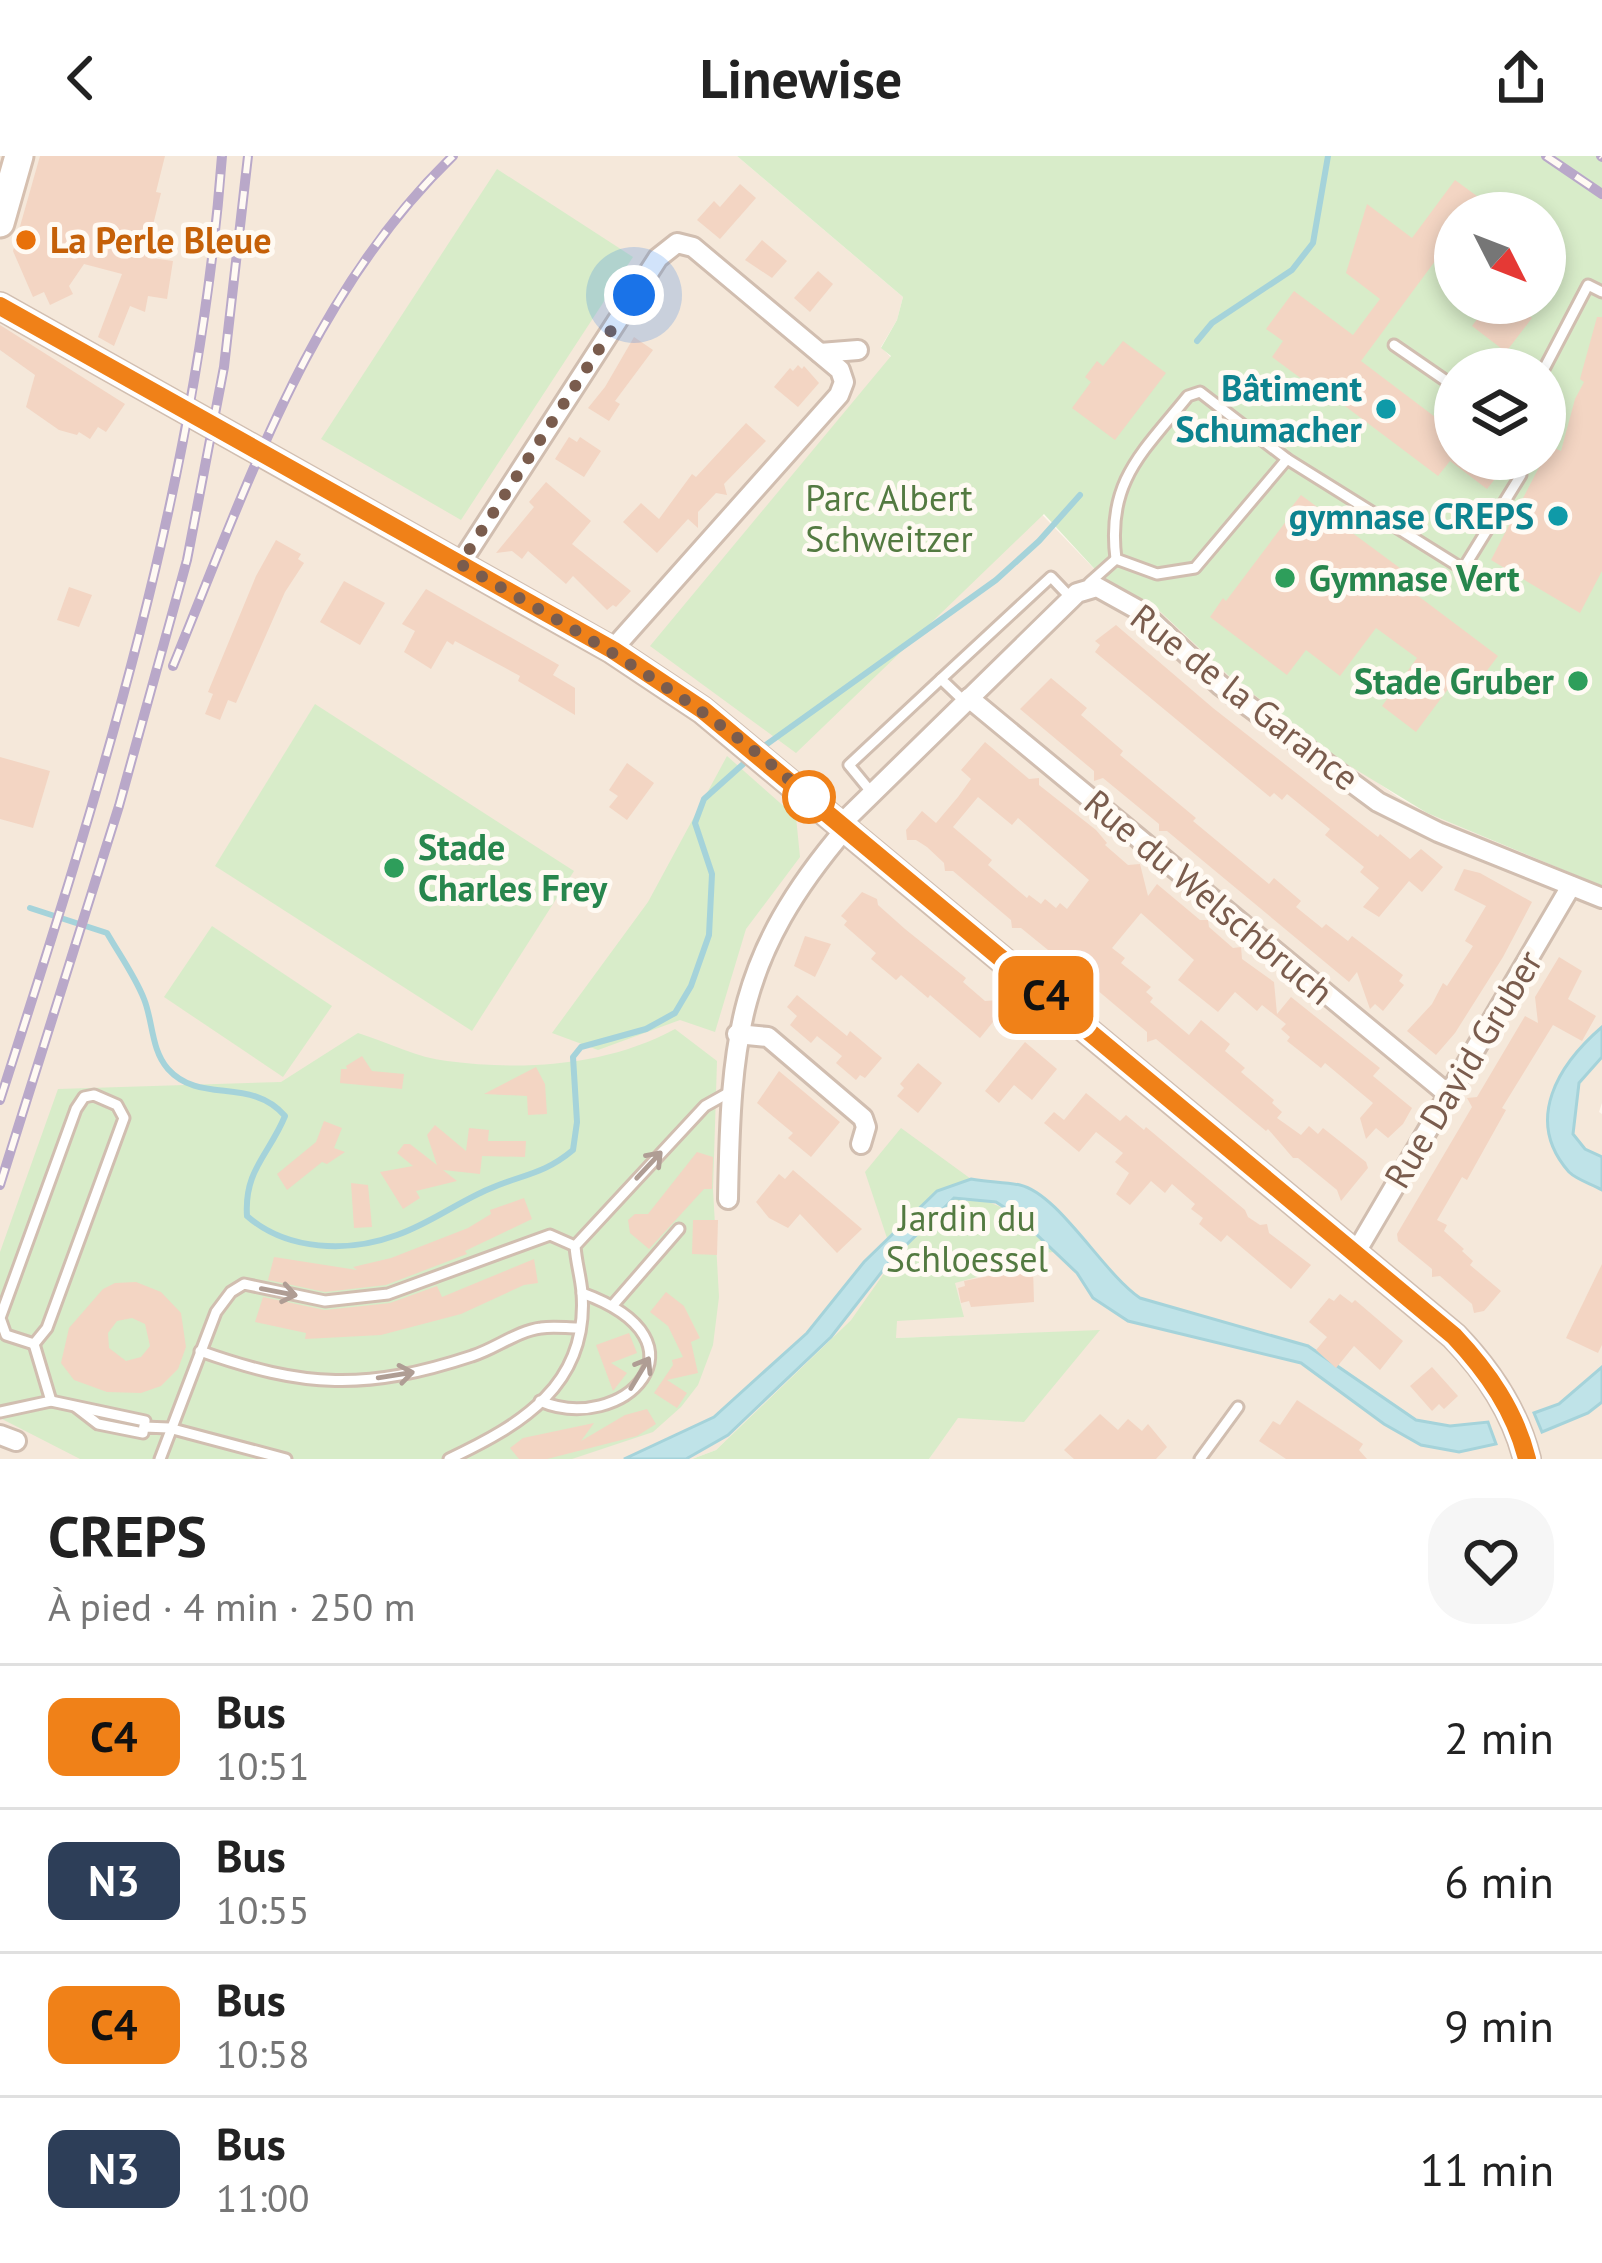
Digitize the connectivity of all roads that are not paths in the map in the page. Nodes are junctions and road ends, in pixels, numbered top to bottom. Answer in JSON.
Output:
{"nodes":[{"id":1,"x":19,"y":156,"type":"edge"},
{"id":2,"x":0,"y":221,"type":"edge"},
{"id":3,"x":1602,"y":292,"type":"edge"},
{"id":4,"x":0,"y":306,"type":"edge"},
{"id":5,"x":1394,"y":345,"type":"dead end"},
{"id":6,"x":1555,"y":348,"type":"edge"},
{"id":7,"x":858,"y":350,"type":"dead end"},
{"id":8,"x":820,"y":353,"type":"junction"},
{"id":9,"x":1434,"y":372,"type":"edge"},
{"id":10,"x":1287,"y":459,"type":"junction"},
{"id":11,"x":1518,"y":480,"type":"edge"},
{"id":12,"x":1117,"y":559,"type":"junction"},
{"id":13,"x":460,"y":564,"type":"junction"},
{"id":14,"x":1078,"y":593,"type":"junction"},
{"id":15,"x":613,"y":650,"type":"junction"},
{"id":16,"x":941,"y":679,"type":"junction"},
{"id":17,"x":967,"y":700,"type":"junction"},
{"id":18,"x":872,"y":793,"type":"junction"},
{"id":19,"x":843,"y":826,"type":"junction"},
{"id":20,"x":1571,"y":886,"type":"junction"},
{"id":21,"x":1602,"y":898,"type":"edge"},
{"id":22,"x":737,"y":1034,"type":"junction"},
{"id":23,"x":730,"y":1092,"type":"junction"},
{"id":24,"x":1449,"y":1095,"type":"junction"},
{"id":25,"x":861,"y":1144,"type":"dead end"},
{"id":26,"x":728,"y":1199,"type":"dead end"},
{"id":27,"x":679,"y":1229,"type":"dead end"},
{"id":28,"x":575,"y":1246,"type":"junction"},
{"id":29,"x":1356,"y":1252,"type":"junction"},
{"id":30,"x":582,"y":1294,"type":"junction"},
{"id":31,"x":613,"y":1305,"type":"junction"},
{"id":32,"x":578,"y":1328,"type":"junction"},
{"id":33,"x":34,"y":1343,"type":"junction"},
{"id":34,"x":200,"y":1351,"type":"junction"},
{"id":35,"x":50,"y":1400,"type":"junction"},
{"id":36,"x":541,"y":1401,"type":"junction"},
{"id":37,"x":1238,"y":1407,"type":"dead end"},
{"id":38,"x":0,"y":1412,"type":"edge"},
{"id":39,"x":169,"y":1428,"type":"junction"},
{"id":40,"x":1526,"y":1453,"type":"edge"},
{"id":41,"x":160,"y":1459,"type":"edge"},
{"id":42,"x":286,"y":1459,"type":"edge"},
{"id":43,"x":448,"y":1459,"type":"edge"},
{"id":44,"x":1200,"y":1459,"type":"edge"}],
"edges":[{"from":1,"to":2,"type":"main road"},
{"from":3,"to":6,"type":"lane"},
{"from":4,"to":13,"type":"street"},
{"from":5,"to":9,"type":"lane"},
{"from":7,"to":8,"type":"street"},
{"from":8,"to":13,"type":"street"},
{"from":8,"to":15,"type":"street"},
{"from":10,"to":11,"type":"lane"},
{"from":10,"to":12,"type":"lane"},
{"from":10,"to":12,"type":"lane"},
{"from":12,"to":14,"type":"lane"},
{"from":13,"to":15,"type":"street"},
{"from":14,"to":16,"type":"lane"},
{"from":14,"to":17,"type":"street"},
{"from":14,"to":20,"type":"street","name":"Rue de la Garance"},
{"from":15,"to":19,"type":"street"},
{"from":16,"to":17,"type":"lane"},
{"from":16,"to":18,"type":"lane"},
{"from":17,"to":18,"type":"street"},
{"from":17,"to":24,"type":"street","name":"Rue du Welschbruch"},
{"from":18,"to":19,"type":"street"},
{"from":19,"to":22,"type":"street"},
{"from":19,"to":29,"type":"street"},
{"from":20,"to":21,"type":"street","name":"Rue de la Garance"},
{"from":20,"to":24,"type":"street","name":"Rue David Gruber"},
{"from":22,"to":23,"type":"street"},
{"from":22,"to":25,"type":"street"},
{"from":23,"to":26,"type":"street"},
{"from":28,"to":23,"type":"lane","one_way":true},
{"from":24,"to":29,"type":"street","name":"Rue David Gruber"},
{"from":27,"to":31,"type":"lane"},
{"from":28,"to":30,"type":"lane"},
{"from":34,"to":28,"type":"lane","one_way":true},
{"from":29,"to":40,"type":"street"},
{"from":30,"to":31,"type":"lane"},
{"from":30,"to":32,"type":"lane"},
{"from":36,"to":31,"type":"lane","one_way":true},
{"from":34,"to":32,"type":"lane","one_way":true},
{"from":32,"to":36,"type":"lane"},
{"from":33,"to":33,"type":"lane"},
{"from":33,"to":35,"type":"lane"},
{"from":34,"to":39,"type":"lane"},
{"from":35,"to":38,"type":"lane"},
{"from":35,"to":39,"type":"lane"},
{"from":36,"to":43,"type":"lane"},
{"from":37,"to":44,"type":"lane"},
{"from":39,"to":41,"type":"lane"},
{"from":39,"to":42,"type":"lane"}]}
